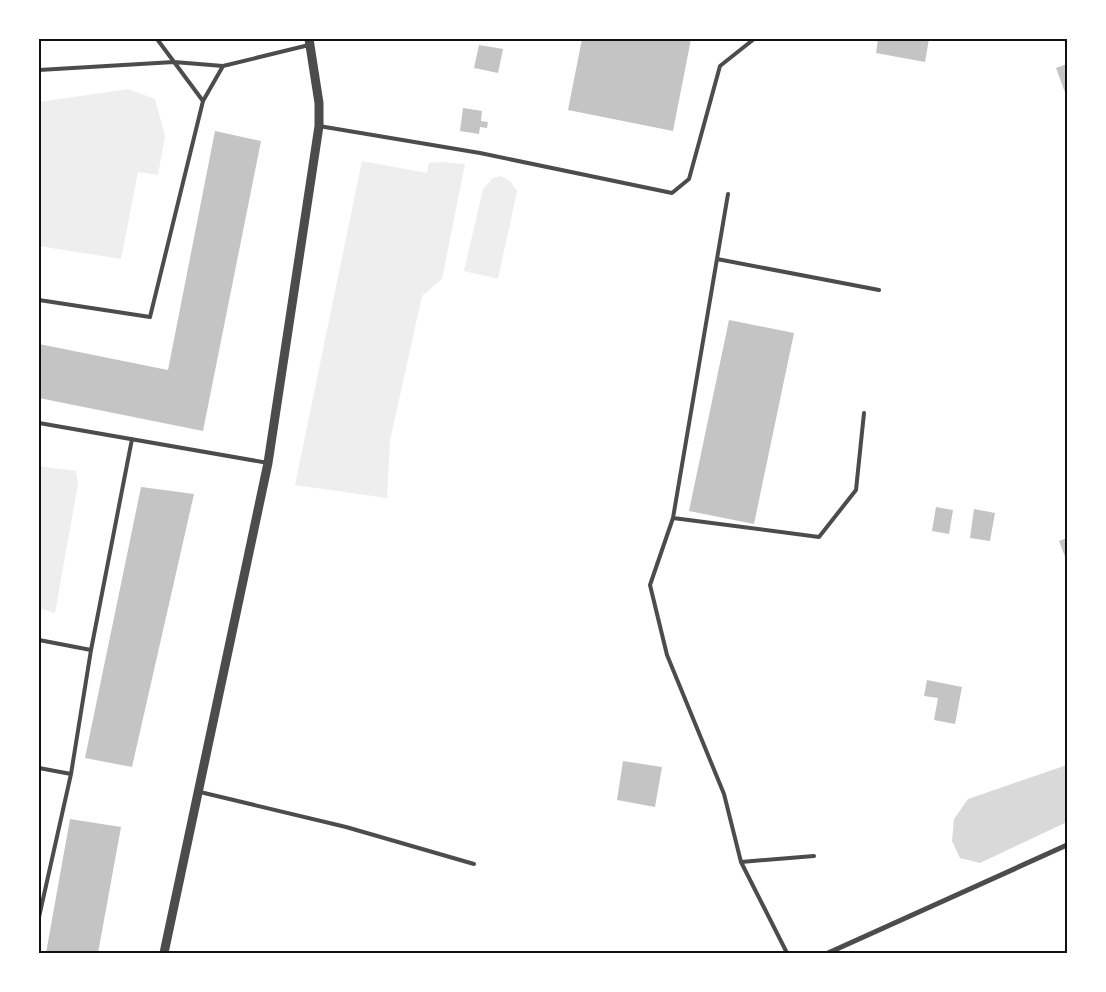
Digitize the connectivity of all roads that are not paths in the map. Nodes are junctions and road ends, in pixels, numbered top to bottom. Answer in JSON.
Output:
{"nodes":[{"id":1,"x":157,"y":39,"type":"edge"},
{"id":2,"x":754,"y":39,"type":"edge"},
{"id":3,"x":310,"y":42,"type":"edge"},
{"id":4,"x":174,"y":62,"type":"junction"},
{"id":5,"x":223,"y":66,"type":"junction"},
{"id":6,"x":39,"y":70,"type":"edge"},
{"id":7,"x":203,"y":102,"type":"junction"},
{"id":8,"x":319,"y":126,"type":"junction"},
{"id":9,"x":728,"y":194,"type":"dead end"},
{"id":10,"x":717,"y":259,"type":"junction"},
{"id":11,"x":879,"y":290,"type":"dead end"},
{"id":12,"x":39,"y":300,"type":"edge"},
{"id":13,"x":864,"y":413,"type":"dead end"},
{"id":14,"x":39,"y":423,"type":"edge"},
{"id":15,"x":132,"y":439,"type":"junction"},
{"id":16,"x":268,"y":463,"type":"junction"},
{"id":17,"x":673,"y":518,"type":"junction"},
{"id":18,"x":39,"y":640,"type":"edge"},
{"id":19,"x":92,"y":650,"type":"junction"},
{"id":20,"x":39,"y":768,"type":"edge"},
{"id":21,"x":71,"y":774,"type":"junction"},
{"id":22,"x":200,"y":792,"type":"junction"},
{"id":23,"x":1067,"y":846,"type":"edge"},
{"id":24,"x":814,"y":856,"type":"dead end"},
{"id":25,"x":741,"y":862,"type":"junction"},
{"id":26,"x":474,"y":864,"type":"dead end"},
{"id":27,"x":39,"y":916,"type":"edge"},
{"id":28,"x":164,"y":953,"type":"edge"},
{"id":29,"x":786,"y":953,"type":"edge"},
{"id":30,"x":828,"y":953,"type":"edge"}],
"edges":[{"from":1,"to":4,"type":"lane"},
{"from":2,"to":8,"type":"lane"},
{"from":3,"to":5,"type":"lane"},
{"from":3,"to":8,"type":"street"},
{"from":4,"to":5,"type":"lane"},
{"from":4,"to":6,"type":"lane"},
{"from":4,"to":7,"type":"lane"},
{"from":5,"to":7,"type":"lane"},
{"from":7,"to":12,"type":"lane"},
{"from":8,"to":16,"type":"street"},
{"from":9,"to":10,"type":"lane"},
{"from":10,"to":11,"type":"lane"},
{"from":10,"to":17,"type":"lane"},
{"from":13,"to":17,"type":"lane"},
{"from":14,"to":15,"type":"lane"},
{"from":15,"to":16,"type":"lane"},
{"from":15,"to":19,"type":"lane"},
{"from":16,"to":22,"type":"street"},
{"from":17,"to":25,"type":"lane"},
{"from":18,"to":19,"type":"lane"},
{"from":19,"to":21,"type":"lane"},
{"from":20,"to":21,"type":"lane"},
{"from":21,"to":27,"type":"lane"},
{"from":22,"to":26,"type":"lane"},
{"from":22,"to":28,"type":"street"},
{"from":23,"to":30,"type":"street"},
{"from":24,"to":25,"type":"lane"},
{"from":25,"to":29,"type":"lane"}]}
